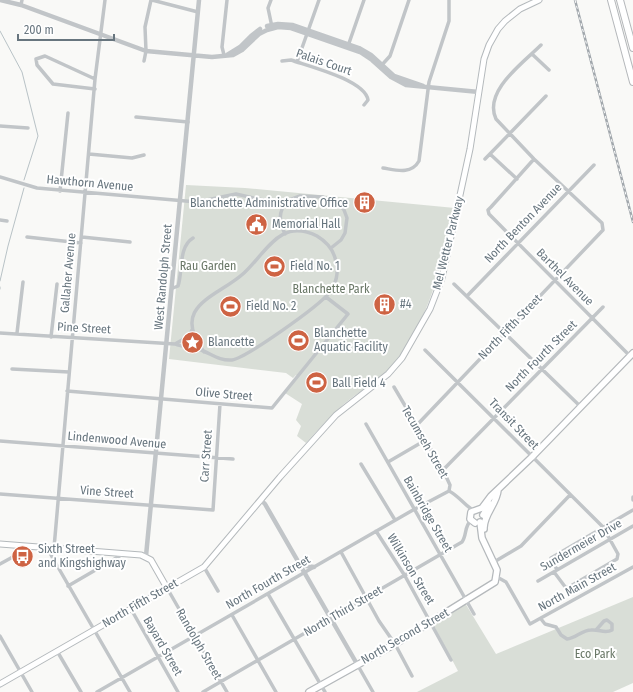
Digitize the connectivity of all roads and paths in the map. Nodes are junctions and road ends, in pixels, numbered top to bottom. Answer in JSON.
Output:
{"nodes":[{"id":1,"x":0,"y":0,"type":"edge"},
{"id":2,"x":106,"y":0,"type":"edge"},
{"id":3,"x":151,"y":0,"type":"edge"},
{"id":4,"x":199,"y":0,"type":"edge"},
{"id":5,"x":227,"y":0,"type":"edge"},
{"id":6,"x":271,"y":0,"type":"edge"},
{"id":7,"x":319,"y":0,"type":"edge"},
{"id":8,"x":364,"y":0,"type":"edge"},
{"id":9,"x":409,"y":0,"type":"edge"},
{"id":10,"x":449,"y":0,"type":"edge"},
{"id":11,"x":530,"y":0,"type":"edge"},
{"id":12,"x":539,"y":0,"type":"edge"},
{"id":13,"x":611,"y":0,"type":"edge"},
{"id":14,"x":620,"y":0,"type":"edge"},
{"id":15,"x":22,"y":2,"type":"edge"},
{"id":16,"x":198,"y":12,"type":"junction"},
{"id":17,"x":272,"y":27,"type":"junction"},
{"id":18,"x":308,"y":32,"type":"junction"},
{"id":19,"x":101,"y":34,"type":"junction"},
{"id":20,"x":541,"y":45,"type":"dead end"},
{"id":21,"x":348,"y":46,"type":"junction"},
{"id":22,"x":633,"y":48,"type":"edge"},
{"id":23,"x":146,"y":50,"type":"junction"},
{"id":24,"x":532,"y":54,"type":"junction"},
{"id":25,"x":194,"y":55,"type":"junction"},
{"id":26,"x":225,"y":55,"type":"junction"},
{"id":27,"x":282,"y":60,"type":"dead end"},
{"id":28,"x":144,"y":61,"type":"dead end"},
{"id":29,"x":297,"y":62,"type":"junction"},
{"id":30,"x":381,"y":66,"type":"junction"},
{"id":31,"x":549,"y":70,"type":"dead end"},
{"id":32,"x":95,"y":79,"type":"junction"},
{"id":33,"x":633,"y":82,"type":"edge"},
{"id":34,"x":429,"y":87,"type":"junction"},
{"id":35,"x":95,"y":89,"type":"junction"},
{"id":36,"x":477,"y":92,"type":"junction"},
{"id":37,"x":546,"y":96,"type":"dead end"},
{"id":38,"x":364,"y":105,"type":"dead end"},
{"id":39,"x":68,"y":113,"type":"dead end"},
{"id":40,"x":136,"y":117,"type":"dead end"},
{"id":41,"x":188,"y":122,"type":"junction"},
{"id":42,"x":0,"y":126,"type":"edge"},
{"id":43,"x":28,"y":128,"type":"dead end"},
{"id":44,"x":509,"y":134,"type":"junction"},
{"id":45,"x":89,"y":154,"type":"junction"},
{"id":46,"x":490,"y":154,"type":"junction"},
{"id":47,"x":144,"y":155,"type":"dead end"},
{"id":48,"x":485,"y":159,"type":"dead end"},
{"id":49,"x":534,"y":159,"type":"junction"},
{"id":50,"x":594,"y":165,"type":"dead end"},
{"id":51,"x":383,"y":168,"type":"dead end"},
{"id":52,"x":0,"y":177,"type":"edge"},
{"id":53,"x":516,"y":179,"type":"junction"},
{"id":54,"x":569,"y":190,"type":"junction"},
{"id":55,"x":60,"y":191,"type":"junction"},
{"id":56,"x":86,"y":193,"type":"junction"},
{"id":57,"x":180,"y":201,"type":"junction"},
{"id":58,"x":287,"y":201,"type":"junction"},
{"id":59,"x":0,"y":220,"type":"edge"},
{"id":60,"x":8,"y":220,"type":"dead end"},
{"id":61,"x":285,"y":234,"type":"junction"},
{"id":62,"x":27,"y":237,"type":"dead end"},
{"id":63,"x":82,"y":237,"type":"junction"},
{"id":64,"x":193,"y":238,"type":"dead end"},
{"id":65,"x":130,"y":242,"type":"dead end"},
{"id":66,"x":81,"y":243,"type":"junction"},
{"id":67,"x":517,"y":244,"type":"junction"},
{"id":68,"x":331,"y":248,"type":"junction"},
{"id":69,"x":555,"y":280,"type":"junction"},
{"id":70,"x":23,"y":282,"type":"dead end"},
{"id":71,"x":57,"y":284,"type":"dead end"},
{"id":72,"x":454,"y":284,"type":"dead end"},
{"id":73,"x":173,"y":288,"type":"junction"},
{"id":74,"x":467,"y":296,"type":"junction"},
{"id":75,"x":326,"y":297,"type":"junction"},
{"id":76,"x":603,"y":307,"type":"dead end"},
{"id":77,"x":592,"y":319,"type":"junction"},
{"id":78,"x":192,"y":330,"type":"junction"},
{"id":79,"x":0,"y":332,"type":"edge"},
{"id":80,"x":504,"y":332,"type":"junction"},
{"id":81,"x":17,"y":333,"type":"junction"},
{"id":82,"x":51,"y":337,"type":"junction"},
{"id":83,"x":72,"y":337,"type":"junction"},
{"id":84,"x":167,"y":343,"type":"junction"},
{"id":85,"x":175,"y":344,"type":"junction"},
{"id":86,"x":425,"y":350,"type":"dead end"},
{"id":87,"x":204,"y":352,"type":"junction"},
{"id":88,"x":631,"y":354,"type":"edge"},
{"id":89,"x":12,"y":369,"type":"dead end"},
{"id":90,"x":543,"y":369,"type":"junction"},
{"id":91,"x":69,"y":372,"type":"junction"},
{"id":92,"x":457,"y":382,"type":"junction"},
{"id":93,"x":394,"y":387,"type":"dead end"},
{"id":94,"x":67,"y":391,"type":"junction"},
{"id":95,"x":162,"y":398,"type":"junction"},
{"id":96,"x":220,"y":404,"type":"junction"},
{"id":97,"x":581,"y":407,"type":"junction"},
{"id":98,"x":494,"y":418,"type":"junction"},
{"id":99,"x":366,"y":424,"type":"dead end"},
{"id":100,"x":416,"y":426,"type":"junction"},
{"id":101,"x":0,"y":441,"type":"edge"},
{"id":102,"x":424,"y":441,"type":"junction"},
{"id":103,"x":63,"y":446,"type":"junction"},
{"id":104,"x":157,"y":453,"type":"junction"},
{"id":105,"x":216,"y":457,"type":"junction"},
{"id":106,"x":532,"y":457,"type":"junction"},
{"id":107,"x":233,"y":459,"type":"dead end"},
{"id":108,"x":388,"y":462,"type":"junction"},
{"id":109,"x":361,"y":464,"type":"dead end"},
{"id":110,"x":443,"y":470,"type":"junction"},
{"id":111,"x":498,"y":490,"type":"junction"},
{"id":112,"x":449,"y":491,"type":"junction"},
{"id":113,"x":0,"y":494,"type":"edge"},
{"id":114,"x":570,"y":495,"type":"junction"},
{"id":115,"x":633,"y":496,"type":"edge"},
{"id":116,"x":58,"y":498,"type":"junction"},
{"id":117,"x":261,"y":500,"type":"junction"},
{"id":118,"x":633,"y":500,"type":"edge"},
{"id":119,"x":152,"y":506,"type":"junction"},
{"id":120,"x":213,"y":510,"type":"joint"},
{"id":121,"x":413,"y":510,"type":"junction"},
{"id":122,"x":476,"y":510,"type":"junction"},
{"id":123,"x":633,"y":510,"type":"edge"},
{"id":124,"x":483,"y":515,"type":"junction"},
{"id":125,"x":395,"y":520,"type":"junction"},
{"id":126,"x":477,"y":522,"type":"junction"},
{"id":127,"x":633,"y":526,"type":"edge"},
{"id":128,"x":602,"y":527,"type":"junction"},
{"id":129,"x":376,"y":531,"type":"junction"},
{"id":130,"x":610,"y":540,"type":"junction"},
{"id":131,"x":0,"y":544,"type":"edge"},
{"id":132,"x":31,"y":547,"type":"junction"},
{"id":133,"x":47,"y":548,"type":"junction"},
{"id":134,"x":54,"y":548,"type":"junction"},
{"id":135,"x":341,"y":552,"type":"junction"},
{"id":136,"x":124,"y":553,"type":"junction"},
{"id":137,"x":440,"y":555,"type":"junction"},
{"id":138,"x":146,"y":556,"type":"junction"},
{"id":139,"x":298,"y":561,"type":"junction"},
{"id":140,"x":494,"y":562,"type":"junction"},
{"id":141,"x":0,"y":564,"type":"edge"},
{"id":142,"x":204,"y":567,"type":"junction"},
{"id":143,"x":314,"y":567,"type":"junction"},
{"id":144,"x":633,"y":567,"type":"edge"},
{"id":145,"x":556,"y":571,"type":"junction"},
{"id":146,"x":305,"y":572,"type":"junction"},
{"id":147,"x":405,"y":576,"type":"junction"},
{"id":148,"x":497,"y":577,"type":"junction"},
{"id":149,"x":538,"y":581,"type":"dead end"},
{"id":150,"x":68,"y":586,"type":"junction"},
{"id":151,"x":167,"y":588,"type":"junction"},
{"id":152,"x":218,"y":591,"type":"dead end"},
{"id":153,"x":268,"y":594,"type":"junction"},
{"id":154,"x":366,"y":598,"type":"junction"},
{"id":155,"x":466,"y":600,"type":"junction"},
{"id":156,"x":130,"y":609,"type":"junction"},
{"id":157,"x":474,"y":614,"type":"dead end"},
{"id":158,"x":232,"y":615,"type":"junction"},
{"id":159,"x":331,"y":618,"type":"junction"},
{"id":160,"x":541,"y":619,"type":"junction"},
{"id":161,"x":430,"y":622,"type":"junction"},
{"id":162,"x":597,"y":629,"type":"dead end"},
{"id":163,"x":93,"y":630,"type":"junction"},
{"id":164,"x":0,"y":636,"type":"edge"},
{"id":165,"x":194,"y":636,"type":"junction"},
{"id":166,"x":295,"y":639,"type":"junction"},
{"id":167,"x":394,"y":644,"type":"junction"},
{"id":168,"x":57,"y":651,"type":"junction"},
{"id":169,"x":158,"y":657,"type":"junction"},
{"id":170,"x":451,"y":660,"type":"dead end"},
{"id":171,"x":257,"y":661,"type":"junction"},
{"id":172,"x":357,"y":664,"type":"junction"},
{"id":173,"x":21,"y":672,"type":"junction"},
{"id":174,"x":412,"y":676,"type":"dead end"},
{"id":175,"x":121,"y":678,"type":"junction"},
{"id":176,"x":221,"y":682,"type":"junction"},
{"id":177,"x":0,"y":684,"type":"edge"},
{"id":178,"x":321,"y":685,"type":"junction"},
{"id":179,"x":32,"y":692,"type":"edge"},
{"id":180,"x":81,"y":692,"type":"edge"},
{"id":181,"x":97,"y":692,"type":"edge"},
{"id":182,"x":130,"y":692,"type":"edge"},
{"id":183,"x":178,"y":692,"type":"edge"},
{"id":184,"x":203,"y":692,"type":"edge"},
{"id":185,"x":227,"y":692,"type":"edge"},
{"id":186,"x":276,"y":692,"type":"edge"},
{"id":187,"x":309,"y":692,"type":"edge"},
{"id":188,"x":325,"y":692,"type":"edge"},
{"id":189,"x":373,"y":692,"type":"edge"}],
"edges":[{"from":1,"to":15,"type":"street"},
{"from":2,"to":19,"type":"street","name":"Gallaher Avenue"},
{"from":3,"to":16,"type":"street"},
{"from":3,"to":23,"type":"street"},
{"from":4,"to":16,"type":"street","name":"West Randolph Street"},
{"from":5,"to":26,"type":"street"},
{"from":6,"to":17,"type":"street"},
{"from":7,"to":18,"type":"street"},
{"from":8,"to":21,"type":"street"},
{"from":9,"to":30,"type":"street"},
{"from":10,"to":34,"type":"street"},
{"from":11,"to":36,"type":"main road","name":"Mel Wetter Parkway"},
{"from":12,"to":36,"type":"main road","name":"Mel Wetter Parkway"},
{"from":13,"to":33,"type":"highway"},
{"from":14,"to":22,"type":"highway"},
{"from":15,"to":19,"type":"street"},
{"from":16,"to":25,"type":"street","name":"West Randolph Street"},
{"from":17,"to":18,"type":"street"},
{"from":17,"to":26,"type":"street"},
{"from":18,"to":21,"type":"street"},
{"from":18,"to":29,"type":"street"},
{"from":19,"to":23,"type":"street"},
{"from":19,"to":32,"type":"street","name":"Gallaher Avenue"},
{"from":20,"to":24,"type":"street"},
{"from":21,"to":30,"type":"street"},
{"from":23,"to":25,"type":"street"},
{"from":23,"to":28,"type":"street"},
{"from":24,"to":31,"type":"street"},
{"from":24,"to":44,"type":"street"},
{"from":25,"to":26,"type":"street"},
{"from":25,"to":41,"type":"street","name":"West Randolph Street"},
{"from":27,"to":29,"type":"street","name":"Palais Court"},
{"from":29,"to":38,"type":"street","name":"Palais Court"},
{"from":30,"to":34,"type":"street"},
{"from":32,"to":35,"type":"street","name":"Gallaher Avenue"},
{"from":32,"to":35,"type":"street"},
{"from":34,"to":36,"type":"street"},
{"from":34,"to":51,"type":"street"},
{"from":35,"to":45,"type":"street","name":"Gallaher Avenue"},
{"from":36,"to":117,"type":"main road","name":"Mel Wetter Parkway"},
{"from":37,"to":44,"type":"street"},
{"from":39,"to":55,"type":"street"},
{"from":40,"to":41,"type":"street"},
{"from":41,"to":57,"type":"street","name":"West Randolph Street"},
{"from":42,"to":43,"type":"street"},
{"from":44,"to":46,"type":"street"},
{"from":44,"to":49,"type":"street"},
{"from":45,"to":47,"type":"street"},
{"from":45,"to":56,"type":"street","name":"Gallaher Avenue"},
{"from":46,"to":48,"type":"street"},
{"from":46,"to":53,"type":"street"},
{"from":49,"to":53,"type":"street"},
{"from":49,"to":54,"type":"street"},
{"from":50,"to":54,"type":"street","name":"North Benton Avenue"},
{"from":52,"to":55,"type":"street","name":"Hawthorn Avenue"},
{"from":53,"to":67,"type":"street","name":"Barthel Avenue"},
{"from":54,"to":67,"type":"street","name":"North Benton Avenue"},
{"from":54,"to":69,"type":"street","name":"North Fifth Street"},
{"from":55,"to":56,"type":"street","name":"Hawthorn Avenue"},
{"from":56,"to":57,"type":"street","name":"Hawthorn Avenue"},
{"from":56,"to":63,"type":"street","name":"Gallaher Avenue"},
{"from":57,"to":58,"type":"street","name":"Hawthorn Avenue"},
{"from":57,"to":73,"type":"street","name":"West Randolph Street"},
{"from":58,"to":61,"type":"street"},
{"from":58,"to":68,"type":"street","name":"Hawthorn Avenue"},
{"from":59,"to":60,"type":"street"},
{"from":61,"to":68,"type":"street"},
{"from":61,"to":78,"type":"street"},
{"from":62,"to":66,"type":"street"},
{"from":63,"to":65,"type":"street"},
{"from":63,"to":66,"type":"street","name":"Gallaher Avenue"},
{"from":64,"to":73,"type":"street"},
{"from":66,"to":83,"type":"street","name":"Gallaher Avenue"},
{"from":67,"to":69,"type":"street","name":"Barthel Avenue"},
{"from":67,"to":74,"type":"street","name":"North Benton Avenue"},
{"from":68,"to":75,"type":"street"},
{"from":69,"to":77,"type":"street","name":"Barthel Avenue"},
{"from":69,"to":80,"type":"street","name":"North Fifth Street"},
{"from":70,"to":81,"type":"street"},
{"from":71,"to":82,"type":"street"},
{"from":72,"to":74,"type":"street"},
{"from":73,"to":84,"type":"street","name":"West Randolph Street"},
{"from":74,"to":80,"type":"street"},
{"from":75,"to":87,"type":"street","name":"Pine Street"},
{"from":75,"to":96,"type":"street","name":"Olive Street"},
{"from":76,"to":77,"type":"street","name":"North Fourth Street"},
{"from":77,"to":88,"type":"street","name":"Barthel Avenue"},
{"from":77,"to":90,"type":"street","name":"North Fourth Street"},
{"from":78,"to":85,"type":"street"},
{"from":78,"to":87,"type":"street"},
{"from":79,"to":81,"type":"street","name":"Pine Street"},
{"from":80,"to":90,"type":"street"},
{"from":80,"to":92,"type":"street","name":"North Fifth Street"},
{"from":81,"to":82,"type":"street","name":"Pine Street"},
{"from":82,"to":83,"type":"street","name":"Pine Street"},
{"from":83,"to":84,"type":"street","name":"Pine Street"},
{"from":83,"to":91,"type":"street","name":"Gallaher Avenue"},
{"from":84,"to":85,"type":"street","name":"Pine Street"},
{"from":84,"to":95,"type":"street","name":"West Randolph Street"},
{"from":85,"to":87,"type":"street","name":"Pine Street"},
{"from":86,"to":92,"type":"street","name":"Transit Street"},
{"from":88,"to":97,"type":"main road","name":"North Third Street"},
{"from":89,"to":91,"type":"street"},
{"from":90,"to":97,"type":"street"},
{"from":90,"to":98,"type":"street","name":"North Fourth Street"},
{"from":91,"to":94,"type":"street","name":"Gallaher Avenue"},
{"from":92,"to":98,"type":"street","name":"Transit Street"},
{"from":92,"to":100,"type":"street","name":"North Fifth Street"},
{"from":93,"to":100,"type":"street","name":"Tecumseh Street"},
{"from":94,"to":95,"type":"street","name":"Olive Street"},
{"from":94,"to":103,"type":"street","name":"Gallaher Avenue"},
{"from":95,"to":96,"type":"street","name":"Olive Street"},
{"from":95,"to":104,"type":"street","name":"West Randolph Street"},
{"from":96,"to":105,"type":"street","name":"Carr Street"},
{"from":97,"to":106,"type":"main road","name":"North Third Street"},
{"from":98,"to":106,"type":"street","name":"Transit Street"},
{"from":98,"to":110,"type":"street","name":"North Fourth Street"},
{"from":99,"to":108,"type":"street","name":"Bainbridge Street"},
{"from":100,"to":102,"type":"street","name":"Tecumseh Street"},
{"from":101,"to":103,"type":"street","name":"Lindenwood Avenue"},
{"from":102,"to":108,"type":"street"},
{"from":102,"to":110,"type":"street","name":"Tecumseh Street"},
{"from":103,"to":104,"type":"street","name":"Lindenwood Avenue"},
{"from":103,"to":116,"type":"street","name":"Gallaher Avenue"},
{"from":104,"to":105,"type":"street","name":"Lindenwood Avenue"},
{"from":104,"to":119,"type":"street","name":"West Randolph Street"},
{"from":105,"to":107,"type":"street","name":"Lindenwood Avenue"},
{"from":105,"to":120,"type":"street","name":"Carr Street"},
{"from":106,"to":111,"type":"main road","name":"North Third Street"},
{"from":106,"to":114,"type":"street","name":"Transit Street"},
{"from":108,"to":121,"type":"street","name":"Bainbridge Street"},
{"from":109,"to":125,"type":"street"},
{"from":110,"to":112,"type":"street","name":"Tecumseh Street"},
{"from":111,"to":122,"type":"main road","name":"North Third Street"},
{"from":111,"to":124,"type":"main road","name":"North Third Street"},
{"from":111,"to":126,"type":"main road","name":"North Third Street"},
{"from":112,"to":121,"type":"street","name":"North Fourth Street"},
{"from":112,"to":122,"type":"street","name":"Tecumseh Street"},
{"from":113,"to":116,"type":"street","name":"Vine Street"},
{"from":114,"to":128,"type":"street","name":"Transit Street"},
{"from":114,"to":140,"type":"street"},
{"from":115,"to":118,"type":"street"},
{"from":116,"to":119,"type":"street","name":"Vine Street"},
{"from":116,"to":134,"type":"street","name":"Gallaher Avenue"},
{"from":117,"to":139,"type":"street"},
{"from":117,"to":142,"type":"main road","name":"North Fifth Street"},
{"from":119,"to":120,"type":"street","name":"Vine Street"},
{"from":119,"to":138,"type":"street","name":"West Randolph Street"},
{"from":121,"to":125,"type":"street","name":"North Fourth Street"},
{"from":121,"to":137,"type":"street","name":"Bainbridge Street"},
{"from":122,"to":124,"type":"main road"},
{"from":122,"to":126,"type":"main road","name":"North Third Street"},
{"from":123,"to":128,"type":"street"},
{"from":124,"to":126,"type":"main road","name":"North Third Street"},
{"from":125,"to":129,"type":"street","name":"North Fourth Street"},
{"from":126,"to":137,"type":"street","name":"North Third Street"},
{"from":126,"to":140,"type":"main road"},
{"from":127,"to":130,"type":"street","name":"Sundermeier Drive"},
{"from":128,"to":130,"type":"street","name":"Transit Street"},
{"from":128,"to":145,"type":"street"},
{"from":129,"to":135,"type":"street","name":"North Fourth Street"},
{"from":129,"to":147,"type":"street","name":"Wilkinson Street"},
{"from":130,"to":145,"type":"street","name":"Sundermeier Drive"},
{"from":130,"to":145,"type":"street","name":"Transit Street"},
{"from":131,"to":132,"type":"main road"},
{"from":132,"to":133,"type":"main road"},
{"from":132,"to":141,"type":"street"},
{"from":133,"to":134,"type":"main road"},
{"from":133,"to":150,"type":"street"},
{"from":134,"to":136,"type":"main road"},
{"from":135,"to":143,"type":"street","name":"North Fourth Street"},
{"from":135,"to":154,"type":"street"},
{"from":136,"to":138,"type":"main road"},
{"from":136,"to":150,"type":"street"},
{"from":137,"to":147,"type":"street","name":"North Third Street"},
{"from":137,"to":155,"type":"street","name":"Bainbridge Street"},
{"from":138,"to":151,"type":"main road","name":"Randolph Street"},
{"from":139,"to":143,"type":"street"},
{"from":139,"to":146,"type":"street"},
{"from":140,"to":148,"type":"main road"},
{"from":142,"to":151,"type":"main road","name":"North Fifth Street"},
{"from":142,"to":152,"type":"street"},
{"from":143,"to":146,"type":"street","name":"North Fourth Street"},
{"from":144,"to":160,"type":"street","name":"North Main Street"},
{"from":145,"to":149,"type":"street","name":"Sundermeier Drive"},
{"from":146,"to":153,"type":"street","name":"North Fourth Street"},
{"from":146,"to":159,"type":"street"},
{"from":147,"to":154,"type":"street","name":"North Third Street"},
{"from":147,"to":161,"type":"street","name":"Wilkinson Street"},
{"from":148,"to":155,"type":"main road","name":"North Second Street"},
{"from":148,"to":160,"type":"street","name":"North Main Street"},
{"from":150,"to":163,"type":"street"},
{"from":151,"to":156,"type":"main road","name":"North Fifth Street"},
{"from":151,"to":165,"type":"street","name":"Randolph Street"},
{"from":153,"to":158,"type":"street","name":"North Fourth Street"},
{"from":153,"to":166,"type":"street"},
{"from":154,"to":159,"type":"street","name":"North Third Street"},
{"from":154,"to":167,"type":"street"},
{"from":155,"to":157,"type":"street","name":"Bainbridge Street"},
{"from":155,"to":161,"type":"main road","name":"North Second Street"},
{"from":156,"to":163,"type":"main road","name":"North Fifth Street"},
{"from":156,"to":169,"type":"street","name":"Bayard Street"},
{"from":158,"to":165,"type":"street","name":"North Fourth Street"},
{"from":158,"to":171,"type":"street"},
{"from":159,"to":166,"type":"street","name":"North Third Street"},
{"from":159,"to":172,"type":"street"},
{"from":160,"to":162,"type":"street"},
{"from":161,"to":167,"type":"main road","name":"North Second Street"},
{"from":161,"to":170,"type":"street","name":"Wilkinson Street"},
{"from":163,"to":168,"type":"main road","name":"North Fifth Street"},
{"from":163,"to":175,"type":"street"},
{"from":164,"to":173,"type":"street"},
{"from":165,"to":169,"type":"street","name":"North Fourth Street"},
{"from":165,"to":176,"type":"street","name":"Randolph Street"},
{"from":166,"to":171,"type":"street","name":"North Third Street"},
{"from":166,"to":178,"type":"street"},
{"from":167,"to":172,"type":"main road","name":"North Second Street"},
{"from":167,"to":174,"type":"street"},
{"from":168,"to":173,"type":"main road","name":"North Fifth Street"},
{"from":168,"to":180,"type":"street"},
{"from":169,"to":175,"type":"street","name":"North Fourth Street"},
{"from":169,"to":183,"type":"street","name":"Bayard Street"},
{"from":171,"to":176,"type":"street","name":"North Third Street"},
{"from":171,"to":186,"type":"street"},
{"from":172,"to":178,"type":"main road","name":"North Second Street"},
{"from":172,"to":189,"type":"street"},
{"from":173,"to":177,"type":"main road","name":"North Fifth Street"},
{"from":173,"to":179,"type":"street"},
{"from":175,"to":181,"type":"street","name":"North Fourth Street"},
{"from":175,"to":182,"type":"street"},
{"from":176,"to":184,"type":"street","name":"North Third Street"},
{"from":176,"to":185,"type":"street","name":"Randolph Street"},
{"from":178,"to":187,"type":"main road","name":"North Second Street"},
{"from":178,"to":188,"type":"street"}]}
